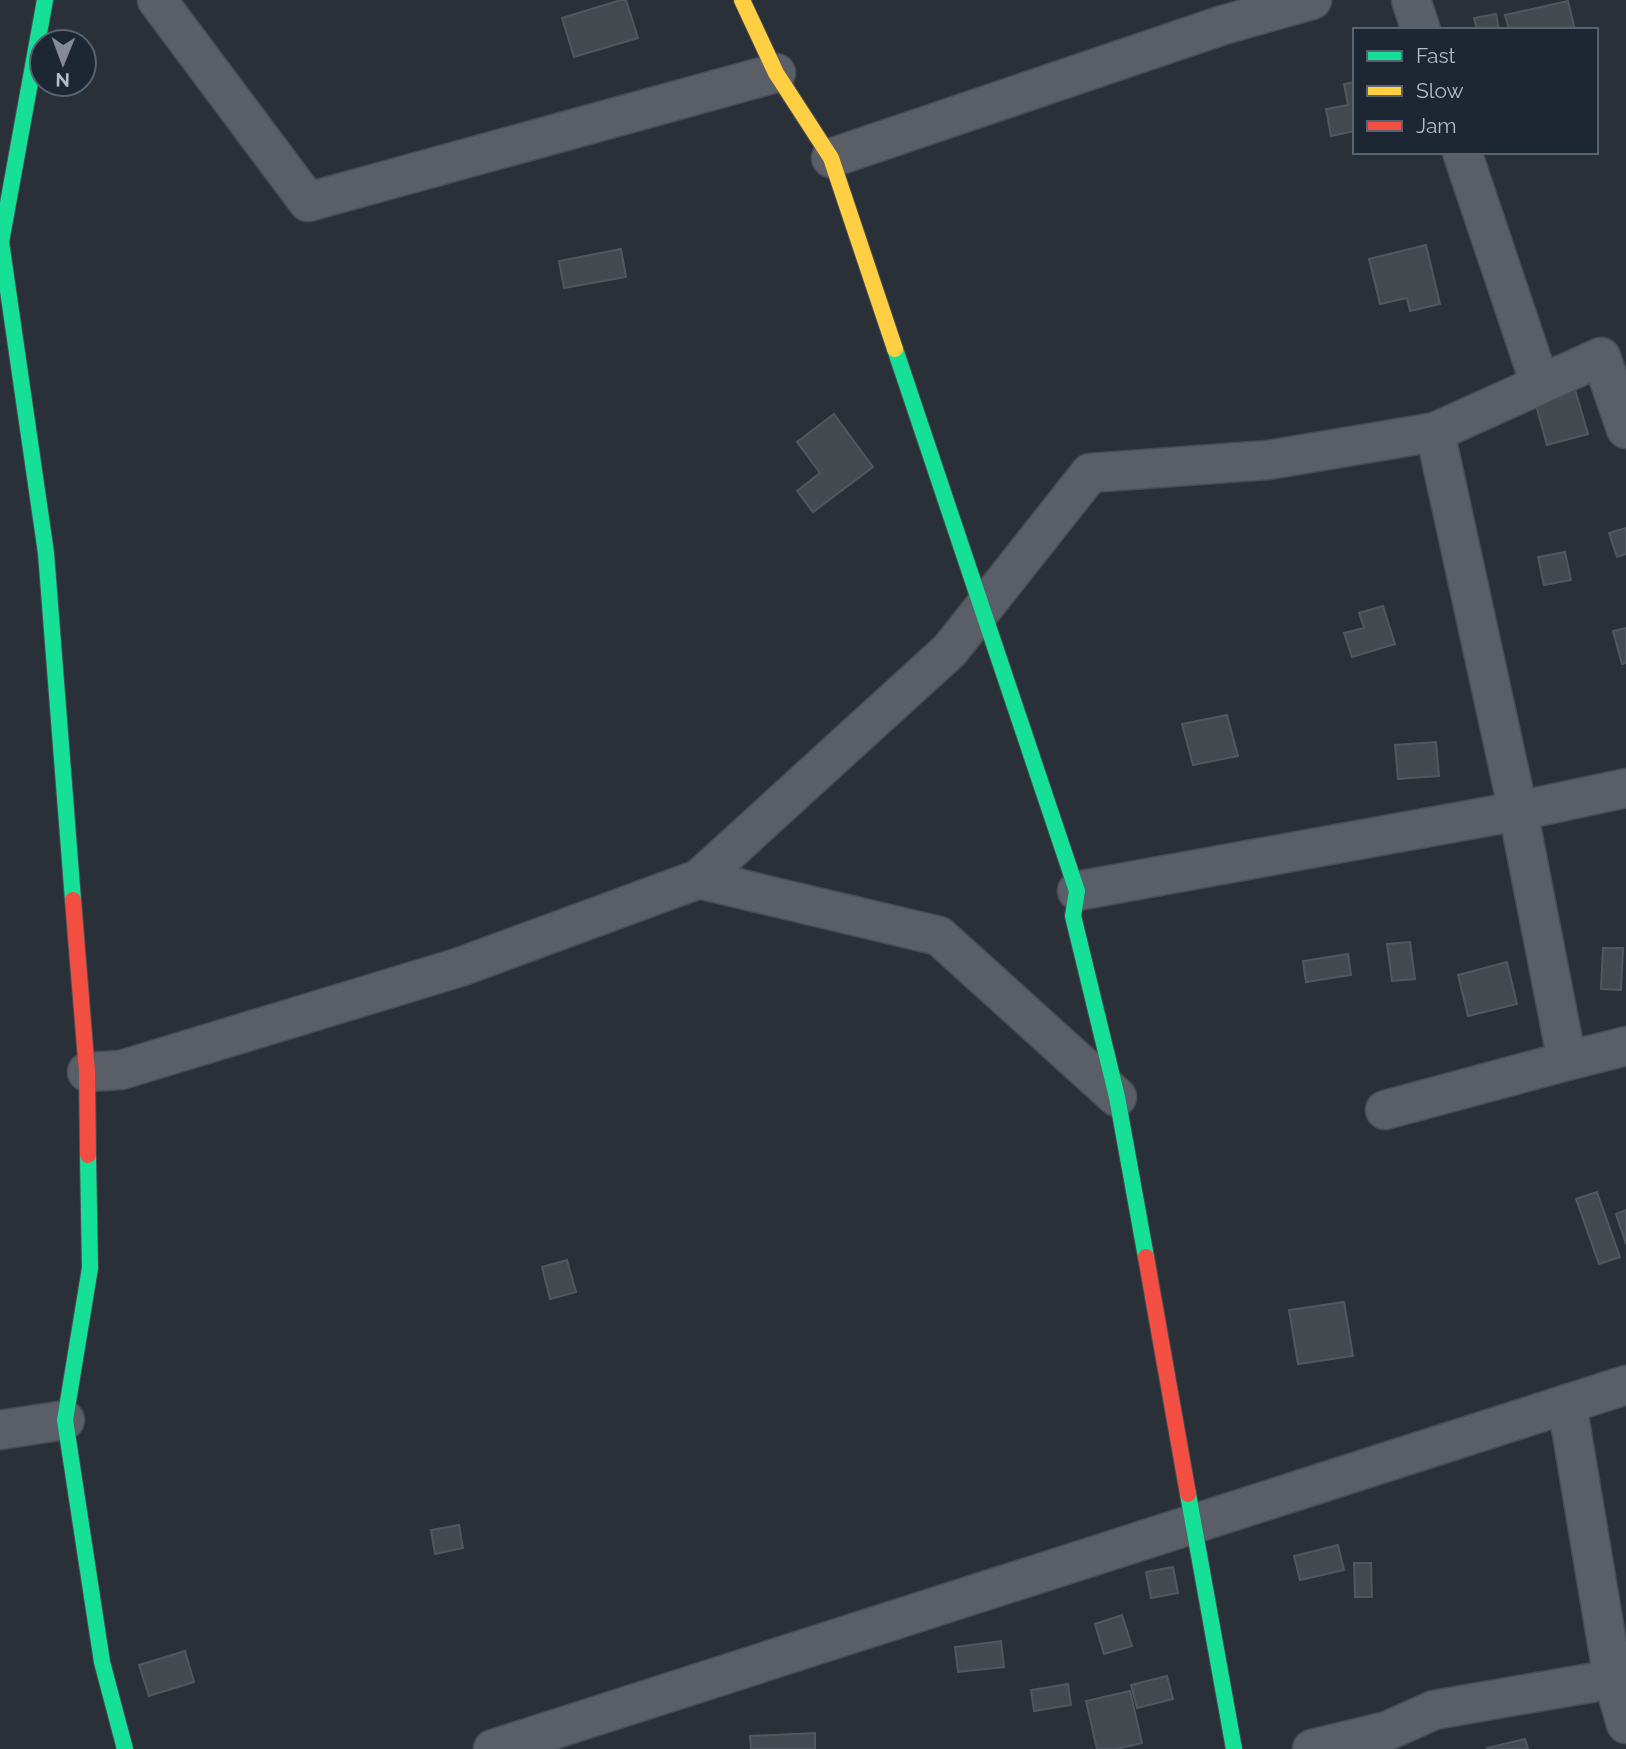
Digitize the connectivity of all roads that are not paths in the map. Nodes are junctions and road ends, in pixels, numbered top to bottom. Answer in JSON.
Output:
{"nodes":[{"id":1,"x":45,"y":0,"type":"edge"},
{"id":2,"x":157,"y":0,"type":"edge"},
{"id":3,"x":742,"y":0,"type":"edge"},
{"id":4,"x":1312,"y":0,"type":"edge"},
{"id":5,"x":1411,"y":0,"type":"edge"},
{"id":6,"x":1420,"y":28,"type":"edge"},
{"id":7,"x":776,"y":73,"type":"junction"},
{"id":8,"x":1463,"y":154,"type":"edge"},
{"id":9,"x":831,"y":158,"type":"junction"},
{"id":10,"x":1614,"y":353,"type":"edge"},
{"id":11,"x":1540,"y":384,"type":"junction"},
{"id":12,"x":1626,"y":429,"type":"edge"},
{"id":13,"x":1435,"y":432,"type":"junction"},
{"id":14,"x":982,"y":610,"type":"junction"},
{"id":15,"x":1626,"y":788,"type":"edge"},
{"id":16,"x":1518,"y":811,"type":"junction"},
{"id":17,"x":699,"y":879,"type":"junction"},
{"id":18,"x":1077,"y":891,"type":"junction"},
{"id":19,"x":1626,"y":1046,"type":"edge"},
{"id":20,"x":1567,"y":1061,"type":"junction"},
{"id":21,"x":87,"y":1072,"type":"junction"},
{"id":22,"x":1117,"y":1097,"type":"junction"},
{"id":23,"x":1385,"y":1110,"type":"dead end"},
{"id":24,"x":1626,"y":1385,"type":"edge"},
{"id":25,"x":1567,"y":1405,"type":"junction"},
{"id":26,"x":65,"y":1420,"type":"junction"},
{"id":27,"x":0,"y":1430,"type":"edge"},
{"id":28,"x":1193,"y":1525,"type":"junction"},
{"id":29,"x":1612,"y":1679,"type":"junction"},
{"id":30,"x":1626,"y":1724,"type":"edge"},
{"id":31,"x":540,"y":1742,"type":"edge"},
{"id":32,"x":125,"y":1749,"type":"edge"},
{"id":33,"x":493,"y":1749,"type":"edge"},
{"id":34,"x":1234,"y":1749,"type":"edge"},
{"id":35,"x":1312,"y":1749,"type":"edge"}],
"edges":[{"from":1,"to":21,"type":"street"},
{"from":2,"to":7,"type":"street"},
{"from":3,"to":7,"type":"street"},
{"from":4,"to":9,"type":"street"},
{"from":5,"to":6,"type":"street"},
{"from":7,"to":9,"type":"street"},
{"from":8,"to":11,"type":"street"},
{"from":9,"to":14,"type":"street"},
{"from":10,"to":11,"type":"street"},
{"from":10,"to":12,"type":"street"},
{"from":11,"to":13,"type":"street"},
{"from":13,"to":14,"type":"street"},
{"from":13,"to":16,"type":"street"},
{"from":14,"to":17,"type":"street"},
{"from":14,"to":18,"type":"street"},
{"from":15,"to":16,"type":"street"},
{"from":16,"to":18,"type":"street"},
{"from":16,"to":20,"type":"street"},
{"from":17,"to":21,"type":"street"},
{"from":17,"to":22,"type":"street"},
{"from":18,"to":22,"type":"street"},
{"from":19,"to":20,"type":"street"},
{"from":20,"to":23,"type":"street"},
{"from":21,"to":26,"type":"street"},
{"from":22,"to":28,"type":"street"},
{"from":24,"to":25,"type":"street"},
{"from":25,"to":28,"type":"street"},
{"from":25,"to":29,"type":"street"},
{"from":26,"to":27,"type":"street"},
{"from":26,"to":32,"type":"street"},
{"from":28,"to":31,"type":"street"},
{"from":28,"to":34,"type":"street"},
{"from":29,"to":30,"type":"street"},
{"from":29,"to":35,"type":"street"},
{"from":31,"to":33,"type":"street"}]}
